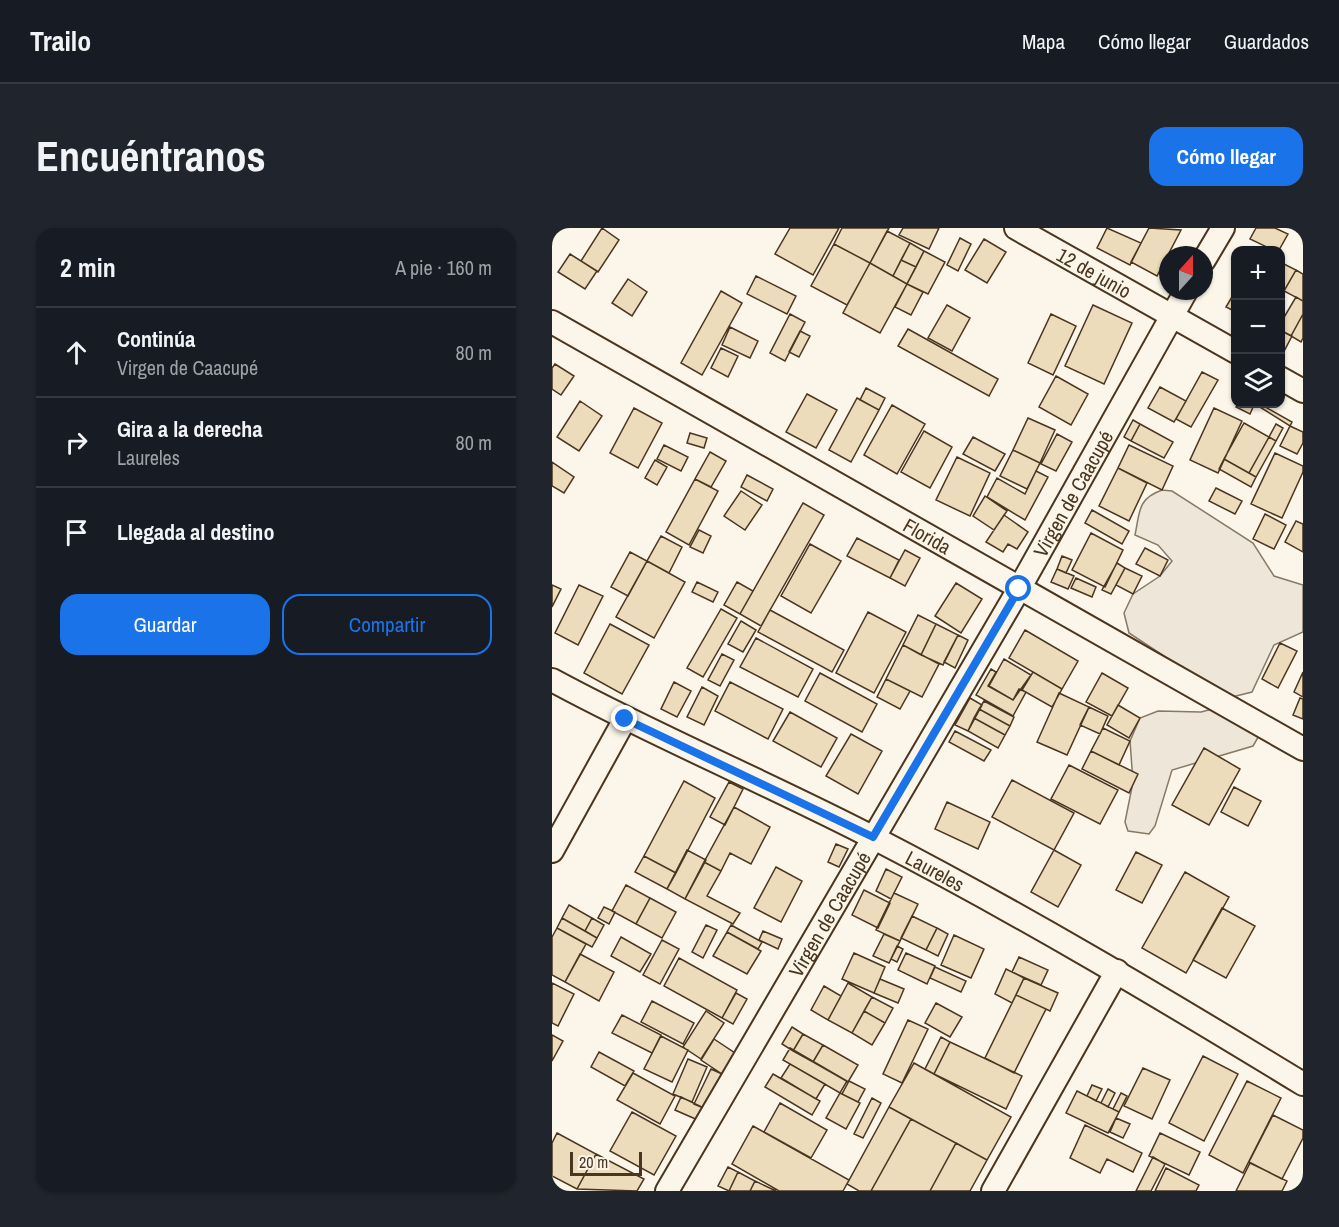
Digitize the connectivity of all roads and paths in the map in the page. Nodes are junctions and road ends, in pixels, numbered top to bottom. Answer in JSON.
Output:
{"nodes":[{"id":1,"x":1016,"y":228,"type":"edge"},
{"id":2,"x":1223,"y":228,"type":"edge"},
{"id":3,"x":1212,"y":246,"type":"edge"},
{"id":4,"x":1181,"y":300,"type":"edge"},
{"id":5,"x":1172,"y":315,"type":"junction"},
{"id":6,"x":552,"y":322,"type":"edge"},
{"id":7,"x":1231,"y":349,"type":"edge"},
{"id":8,"x":1285,"y":380,"type":"edge"},
{"id":9,"x":1303,"y":391,"type":"edge"},
{"id":10,"x":1019,"y":589,"type":"junction"},
{"id":11,"x":552,"y":680,"type":"edge"},
{"id":12,"x":625,"y":719,"type":"junction"},
{"id":13,"x":1303,"y":749,"type":"edge"},
{"id":14,"x":873,"y":837,"type":"junction"},
{"id":15,"x":552,"y":851,"type":"edge"},
{"id":16,"x":1117,"y":971,"type":"junction"},
{"id":17,"x":1303,"y":1084,"type":"edge"},
{"id":18,"x":667,"y":1191,"type":"edge"},
{"id":19,"x":993,"y":1191,"type":"edge"}],
"edges":[{"from":1,"to":5,"type":"street","name":"12 de junio"},
{"from":2,"to":3,"type":"street"},
{"from":4,"to":5,"type":"street","name":"Virgen de Caacupé"},
{"from":5,"to":7,"type":"street","name":"12 de junio"},
{"from":5,"to":10,"type":"street","name":"Virgen de Caacupé"},
{"from":6,"to":10,"type":"street","name":"Florida"},
{"from":8,"to":9,"type":"street"},
{"from":10,"to":13,"type":"street","name":"Florida"},
{"from":10,"to":14,"type":"street","name":"Virgen de Caacupé"},
{"from":11,"to":12,"type":"street","name":"Laureles"},
{"from":12,"to":14,"type":"street","name":"Laureles"},
{"from":12,"to":15,"type":"street"},
{"from":14,"to":16,"type":"street","name":"Laureles"},
{"from":14,"to":18,"type":"street","name":"Virgen de Caacupé"},
{"from":16,"to":17,"type":"street","name":"Laureles"},
{"from":16,"to":19,"type":"street"}]}
